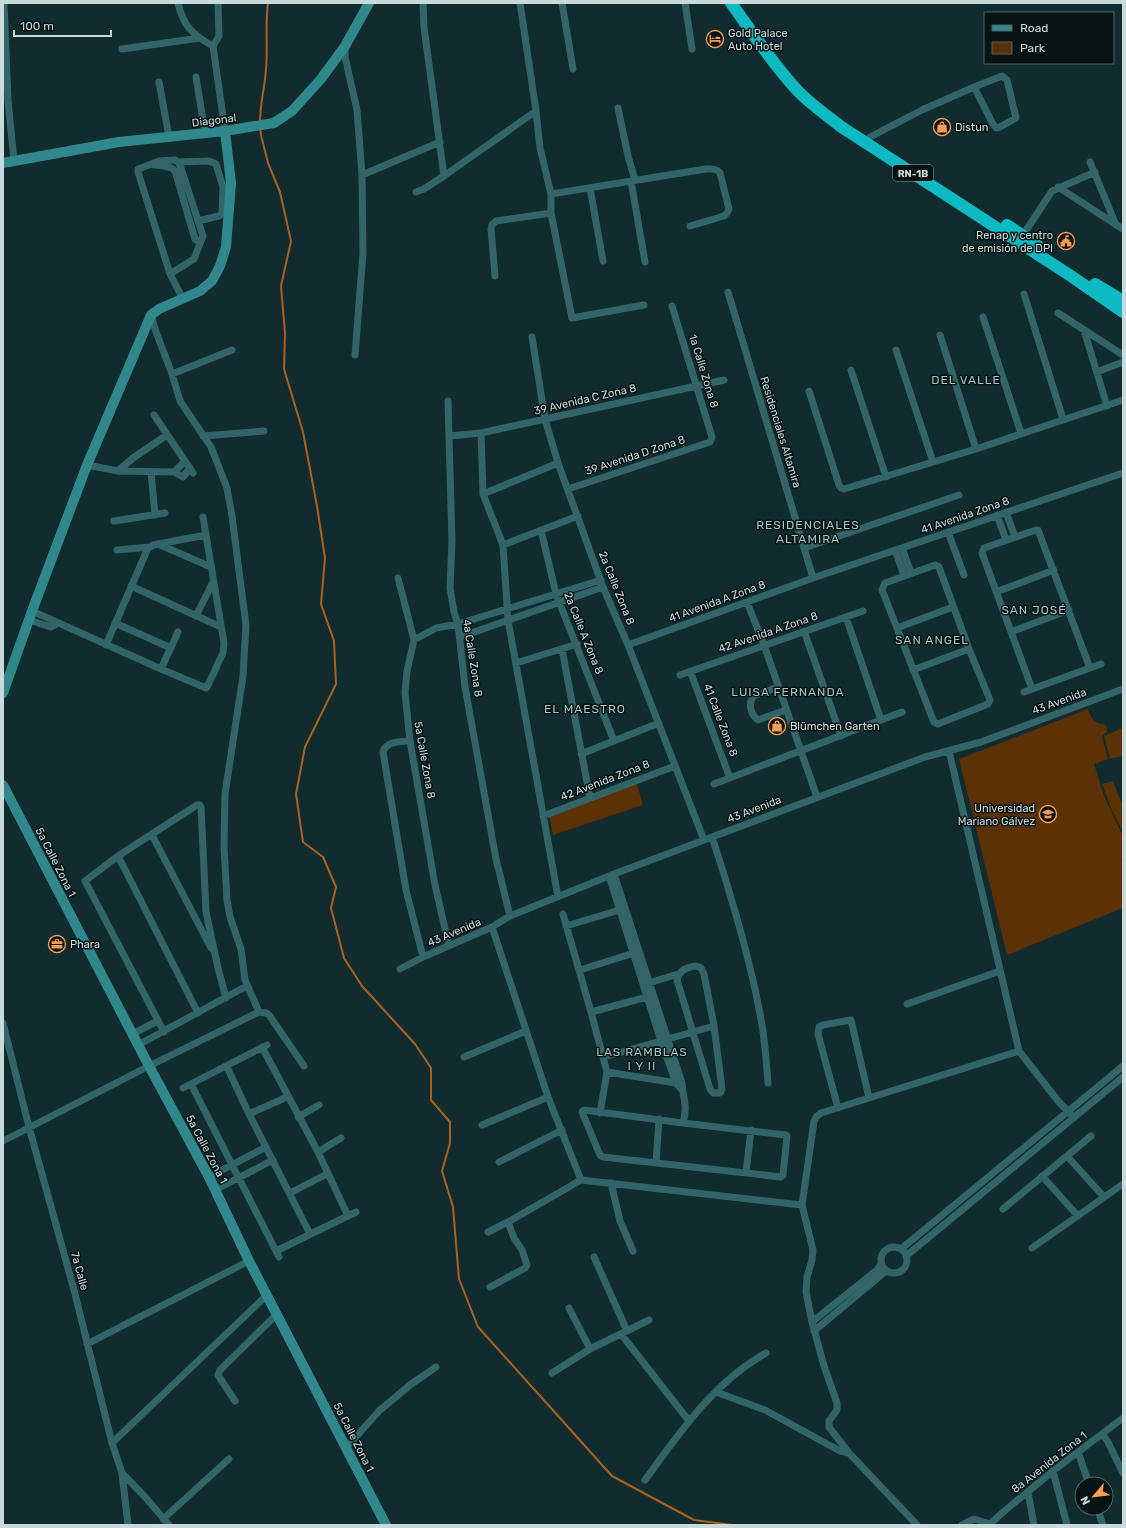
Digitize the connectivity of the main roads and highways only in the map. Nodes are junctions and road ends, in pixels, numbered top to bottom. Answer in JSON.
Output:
{"nodes":[{"id":1,"x":731,"y":3,"type":"edge"},
{"id":2,"x":739,"y":3,"type":"edge"},
{"id":3,"x":1123,"y":301,"type":"edge"},
{"id":4,"x":1123,"y":312,"type":"edge"}],
"edges":[{"from":1,"to":4,"type":"highway","number":"RN-1B"},
{"from":2,"to":3,"type":"highway","number":"RN-1B"}]}
